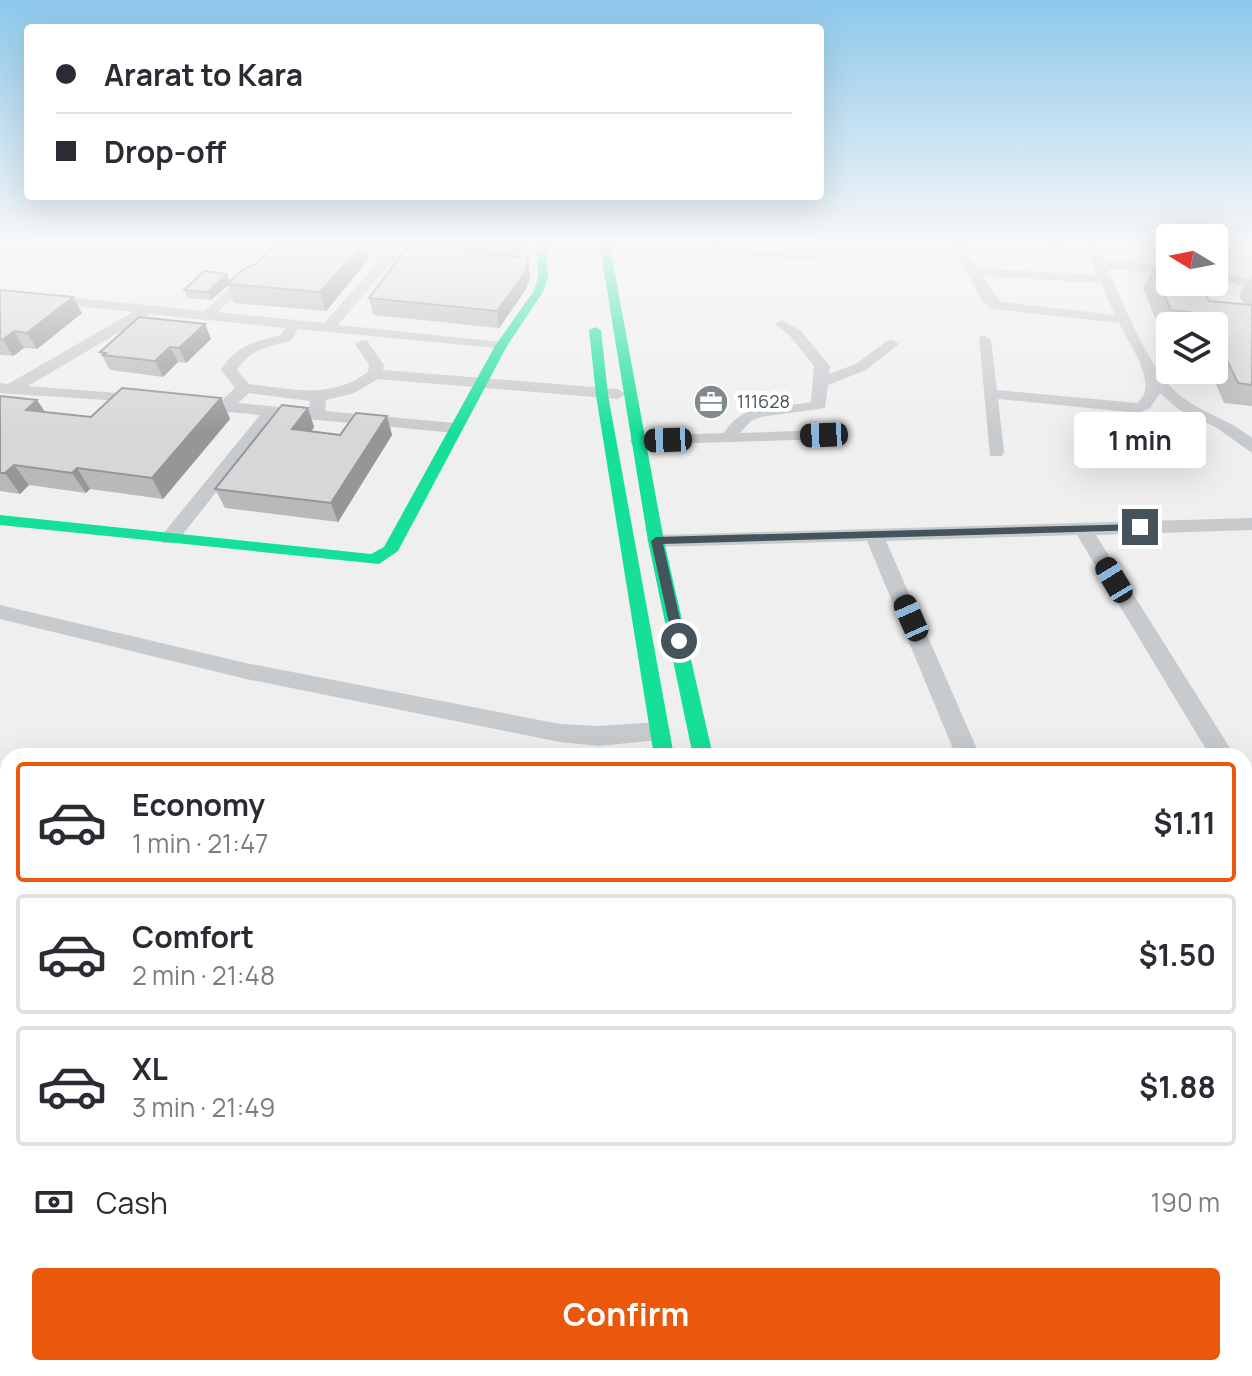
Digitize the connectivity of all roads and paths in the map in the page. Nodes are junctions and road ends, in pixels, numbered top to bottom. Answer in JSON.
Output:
{"nodes":[{"id":1,"x":102,"y":305,"type":"edge"},
{"id":2,"x":218,"y":305,"type":"edge"},
{"id":3,"x":345,"y":305,"type":"edge"},
{"id":4,"x":529,"y":305,"type":"edge"},
{"id":5,"x":615,"y":305,"type":"edge"},
{"id":6,"x":996,"y":305,"type":"edge"},
{"id":7,"x":1119,"y":305,"type":"edge"},
{"id":8,"x":146,"y":310,"type":"junction"},
{"id":9,"x":593,"y":313,"type":"dead end"},
{"id":10,"x":206,"y":317,"type":"junction"},
{"id":11,"x":1126,"y":320,"type":"junction"},
{"id":12,"x":782,"y":324,"type":"dead end"},
{"id":13,"x":329,"y":327,"type":"junction"},
{"id":14,"x":290,"y":331,"type":"junction"},
{"id":15,"x":365,"y":338,"type":"junction"},
{"id":16,"x":984,"y":340,"type":"dead end"},
{"id":17,"x":892,"y":344,"type":"dead end"},
{"id":18,"x":501,"y":346,"type":"junction"},
{"id":19,"x":1150,"y":368,"type":"junction"},
{"id":20,"x":375,"y":374,"type":"junction"},
{"id":21,"x":822,"y":382,"type":"junction"},
{"id":22,"x":480,"y":384,"type":"junction"},
{"id":23,"x":245,"y":388,"type":"junction"},
{"id":24,"x":4,"y":391,"type":"edge"},
{"id":25,"x":629,"y":393,"type":"junction"},
{"id":26,"x":990,"y":394,"type":"junction"},
{"id":27,"x":602,"y":395,"type":"junction"},
{"id":28,"x":318,"y":397,"type":"junction"},
{"id":29,"x":225,"y":406,"type":"junction"},
{"id":30,"x":271,"y":412,"type":"junction"},
{"id":31,"x":317,"y":416,"type":"junction"},
{"id":32,"x":455,"y":428,"type":"junction"},
{"id":33,"x":824,"y":435,"type":"dead end"},
{"id":34,"x":729,"y":438,"type":"junction"},
{"id":35,"x":638,"y":441,"type":"junction"},
{"id":36,"x":1252,"y":448,"type":"edge"},
{"id":37,"x":996,"y":452,"type":"dead end"},
{"id":38,"x":0,"y":520,"type":"edge"},
{"id":39,"x":1252,"y":524,"type":"edge"},
{"id":40,"x":1083,"y":529,"type":"junction"},
{"id":41,"x":874,"y":535,"type":"junction"},
{"id":42,"x":169,"y":539,"type":"junction"},
{"id":43,"x":656,"y":541,"type":"junction"},
{"id":44,"x":0,"y":612,"type":"edge"},
{"id":45,"x":659,"y":731,"type":"junction"},
{"id":46,"x":662,"y":748,"type":"edge"},
{"id":47,"x":701,"y":748,"type":"edge"},
{"id":48,"x":965,"y":748,"type":"edge"},
{"id":49,"x":1218,"y":748,"type":"edge"}],
"edges":[{"from":1,"to":8,"type":"street"},
{"from":2,"to":10,"type":"street"},
{"from":3,"to":13,"type":"street"},
{"from":4,"to":18,"type":"main road"},
{"from":5,"to":25,"type":"main road"},
{"from":6,"to":11,"type":"street"},
{"from":7,"to":11,"type":"street"},
{"from":8,"to":10,"type":"street"},
{"from":8,"to":24,"type":"street"},
{"from":9,"to":27,"type":"main road"},
{"from":10,"to":14,"type":"street"},
{"from":11,"to":19,"type":"street"},
{"from":12,"to":21,"type":"street"},
{"from":13,"to":14,"type":"street"},
{"from":13,"to":15,"type":"street"},
{"from":14,"to":15,"type":"street"},
{"from":14,"to":23,"type":"street"},
{"from":15,"to":18,"type":"street"},
{"from":15,"to":20,"type":"street"},
{"from":16,"to":26,"type":"street"},
{"from":17,"to":21,"type":"street"},
{"from":18,"to":22,"type":"main road"},
{"from":19,"to":26,"type":"street"},
{"from":19,"to":36,"type":"street"},
{"from":20,"to":22,"type":"street"},
{"from":20,"to":28,"type":"street"},
{"from":21,"to":34,"type":"street"},
{"from":22,"to":27,"type":"street"},
{"from":22,"to":32,"type":"main road"},
{"from":23,"to":28,"type":"street"},
{"from":23,"to":29,"type":"street"},
{"from":24,"to":29,"type":"street"},
{"from":25,"to":27,"type":"street"},
{"from":25,"to":35,"type":"main road"},
{"from":26,"to":37,"type":"street"},
{"from":27,"to":45,"type":"main road"},
{"from":28,"to":31,"type":"street"},
{"from":29,"to":30,"type":"street"},
{"from":30,"to":31,"type":"street"},
{"from":30,"to":42,"type":"street"},
{"from":31,"to":32,"type":"street"},
{"from":32,"to":42,"type":"main road"},
{"from":33,"to":34,"type":"street"},
{"from":34,"to":35,"type":"street"},
{"from":35,"to":43,"type":"main road"},
{"from":38,"to":42,"type":"main road"},
{"from":39,"to":40,"type":"street"},
{"from":40,"to":41,"type":"street"},
{"from":40,"to":49,"type":"street"},
{"from":41,"to":43,"type":"street"},
{"from":41,"to":48,"type":"street"},
{"from":43,"to":47,"type":"main road"},
{"from":44,"to":45,"type":"street"},
{"from":45,"to":46,"type":"main road"}]}
